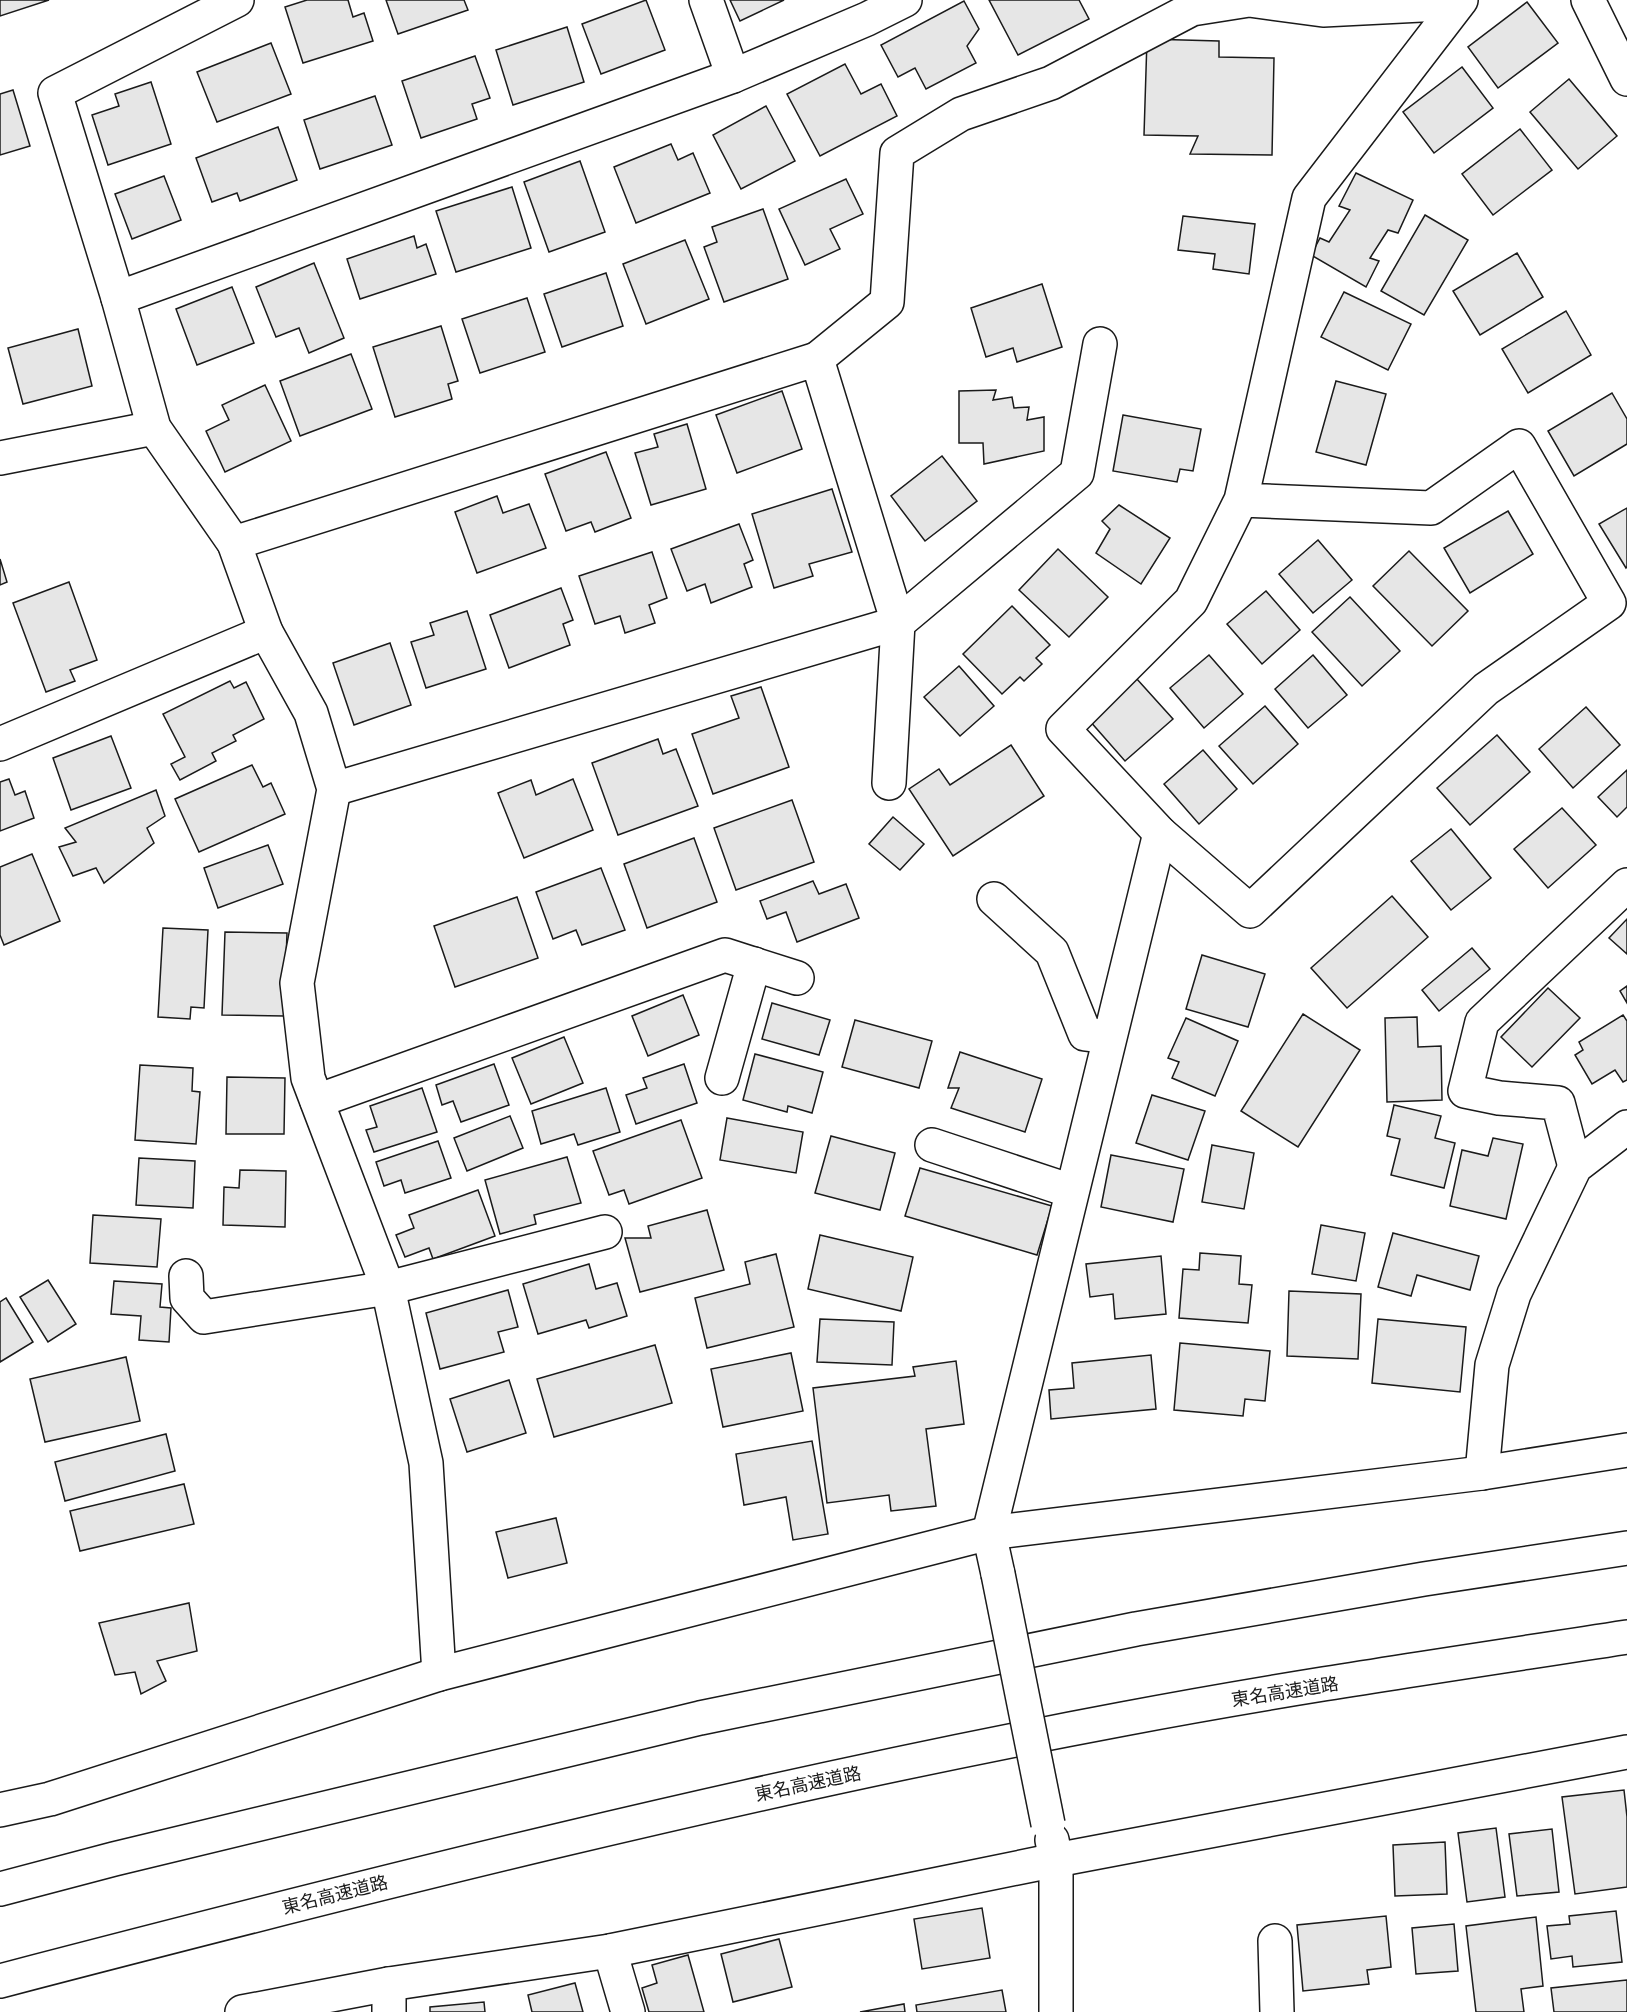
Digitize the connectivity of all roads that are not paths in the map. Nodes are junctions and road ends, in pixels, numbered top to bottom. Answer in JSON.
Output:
{"nodes":[{"id":1,"x":237,"y":0,"type":"edge"},
{"id":2,"x":706,"y":0,"type":"edge"},
{"id":3,"x":905,"y":0,"type":"edge"},
{"id":4,"x":1451,"y":0,"type":"edge"},
{"id":5,"x":1461,"y":0,"type":"edge"},
{"id":6,"x":1588,"y":0,"type":"edge"},
{"id":7,"x":733,"y":76,"type":"junction"},
{"id":8,"x":1627,"y":79,"type":"edge"},
{"id":9,"x":118,"y":298,"type":"junction"},
{"id":10,"x":1100,"y":344,"type":"dead end"},
{"id":11,"x":817,"y":359,"type":"junction"},
{"id":12,"x":154,"y":428,"type":"junction"},
{"id":13,"x":0,"y":458,"type":"edge"},
{"id":14,"x":1241,"y":500,"type":"junction"},
{"id":15,"x":234,"y":543,"type":"junction"},
{"id":16,"x":898,"y":623,"type":"junction"},
{"id":17,"x":266,"y":632,"type":"junction"},
{"id":18,"x":0,"y":744,"type":"edge"},
{"id":19,"x":889,"y":783,"type":"dead end"},
{"id":20,"x":334,"y":789,"type":"junction"},
{"id":21,"x":1160,"y":833,"type":"junction"},
{"id":22,"x":1627,"y":885,"type":"edge"},
{"id":23,"x":994,"y":899,"type":"dead end"},
{"id":24,"x":754,"y":964,"type":"junction"},
{"id":25,"x":797,"y":978,"type":"dead end"},
{"id":26,"x":1109,"y":1037,"type":"junction"},
{"id":27,"x":722,"y":1078,"type":"dead end"},
{"id":28,"x":317,"y":1101,"type":"junction"},
{"id":29,"x":1627,"y":1127,"type":"edge"},
{"id":30,"x":932,"y":1145,"type":"dead end"},
{"id":31,"x":1575,"y":1167,"type":"junction"},
{"id":32,"x":1071,"y":1191,"type":"junction"},
{"id":33,"x":605,"y":1232,"type":"dead end"},
{"id":34,"x":186,"y":1276,"type":"dead end"},
{"id":35,"x":388,"y":1288,"type":"junction"},
{"id":36,"x":1627,"y":1450,"type":"edge"},
{"id":37,"x":1482,"y":1473,"type":"junction"},
{"id":38,"x":989,"y":1533,"type":"junction"},
{"id":39,"x":1627,"y":1548,"type":"edge"},
{"id":40,"x":1627,"y":1637,"type":"edge"},
{"id":41,"x":439,"y":1674,"type":"junction"},
{"id":42,"x":1627,"y":1752,"type":"edge"},
{"id":43,"x":0,"y":1810,"type":"edge"},
{"id":44,"x":1056,"y":1860,"type":"junction"},
{"id":45,"x":0,"y":1889,"type":"edge"},
{"id":46,"x":1275,"y":1941,"type":"dead end"},
{"id":47,"x":610,"y":1951,"type":"junction"},
{"id":48,"x":0,"y":1981,"type":"edge"},
{"id":49,"x":389,"y":1998,"type":"edge"},
{"id":50,"x":242,"y":2012,"type":"edge"},
{"id":51,"x":628,"y":2012,"type":"edge"},
{"id":52,"x":1056,"y":2012,"type":"edge"},
{"id":53,"x":1277,"y":2012,"type":"edge"}],
"edges":[{"from":1,"to":9,"type":"main road"},
{"from":2,"to":7,"type":"main road"},
{"from":3,"to":7,"type":"main road"},
{"from":4,"to":11,"type":"main road"},
{"from":5,"to":14,"type":"main road"},
{"from":6,"to":8,"type":"main road"},
{"from":7,"to":9,"type":"main road"},
{"from":9,"to":12,"type":"main road"},
{"from":10,"to":16,"type":"main road"},
{"from":11,"to":15,"type":"main road"},
{"from":11,"to":16,"type":"main road"},
{"from":12,"to":13,"type":"main road"},
{"from":12,"to":15,"type":"main road"},
{"from":14,"to":21,"type":"main road"},
{"from":14,"to":21,"type":"main road"},
{"from":15,"to":17,"type":"main road"},
{"from":16,"to":19,"type":"main road"},
{"from":16,"to":20,"type":"main road"},
{"from":17,"to":18,"type":"main road"},
{"from":17,"to":20,"type":"main road"},
{"from":20,"to":28,"type":"main road"},
{"from":21,"to":26,"type":"main road"},
{"from":22,"to":31,"type":"main road"},
{"from":23,"to":26,"type":"main road"},
{"from":24,"to":25,"type":"main road"},
{"from":24,"to":27,"type":"main road"},
{"from":24,"to":28,"type":"main road"},
{"from":26,"to":32,"type":"main road"},
{"from":28,"to":35,"type":"main road"},
{"from":29,"to":31,"type":"main road"},
{"from":30,"to":32,"type":"main road"},
{"from":31,"to":37,"type":"main road"},
{"from":32,"to":38,"type":"main road"},
{"from":33,"to":35,"type":"main road"},
{"from":34,"to":35,"type":"main road"},
{"from":35,"to":41,"type":"main road"},
{"from":36,"to":37,"type":"main road"},
{"from":37,"to":38,"type":"main road"},
{"from":38,"to":41,"type":"main road"},
{"from":38,"to":44,"type":"main road","bridge":true},
{"from":39,"to":45,"type":"main road"},
{"from":40,"to":48,"type":"main road","name":"東名高速道路"},
{"from":41,"to":43,"type":"main road"},
{"from":42,"to":44,"type":"main road"},
{"from":44,"to":47,"type":"main road"},
{"from":44,"to":52,"type":"main road"},
{"from":46,"to":53,"type":"main road"},
{"from":47,"to":49,"type":"main road"},
{"from":47,"to":51,"type":"main road"},
{"from":49,"to":50,"type":"main road"}]}
